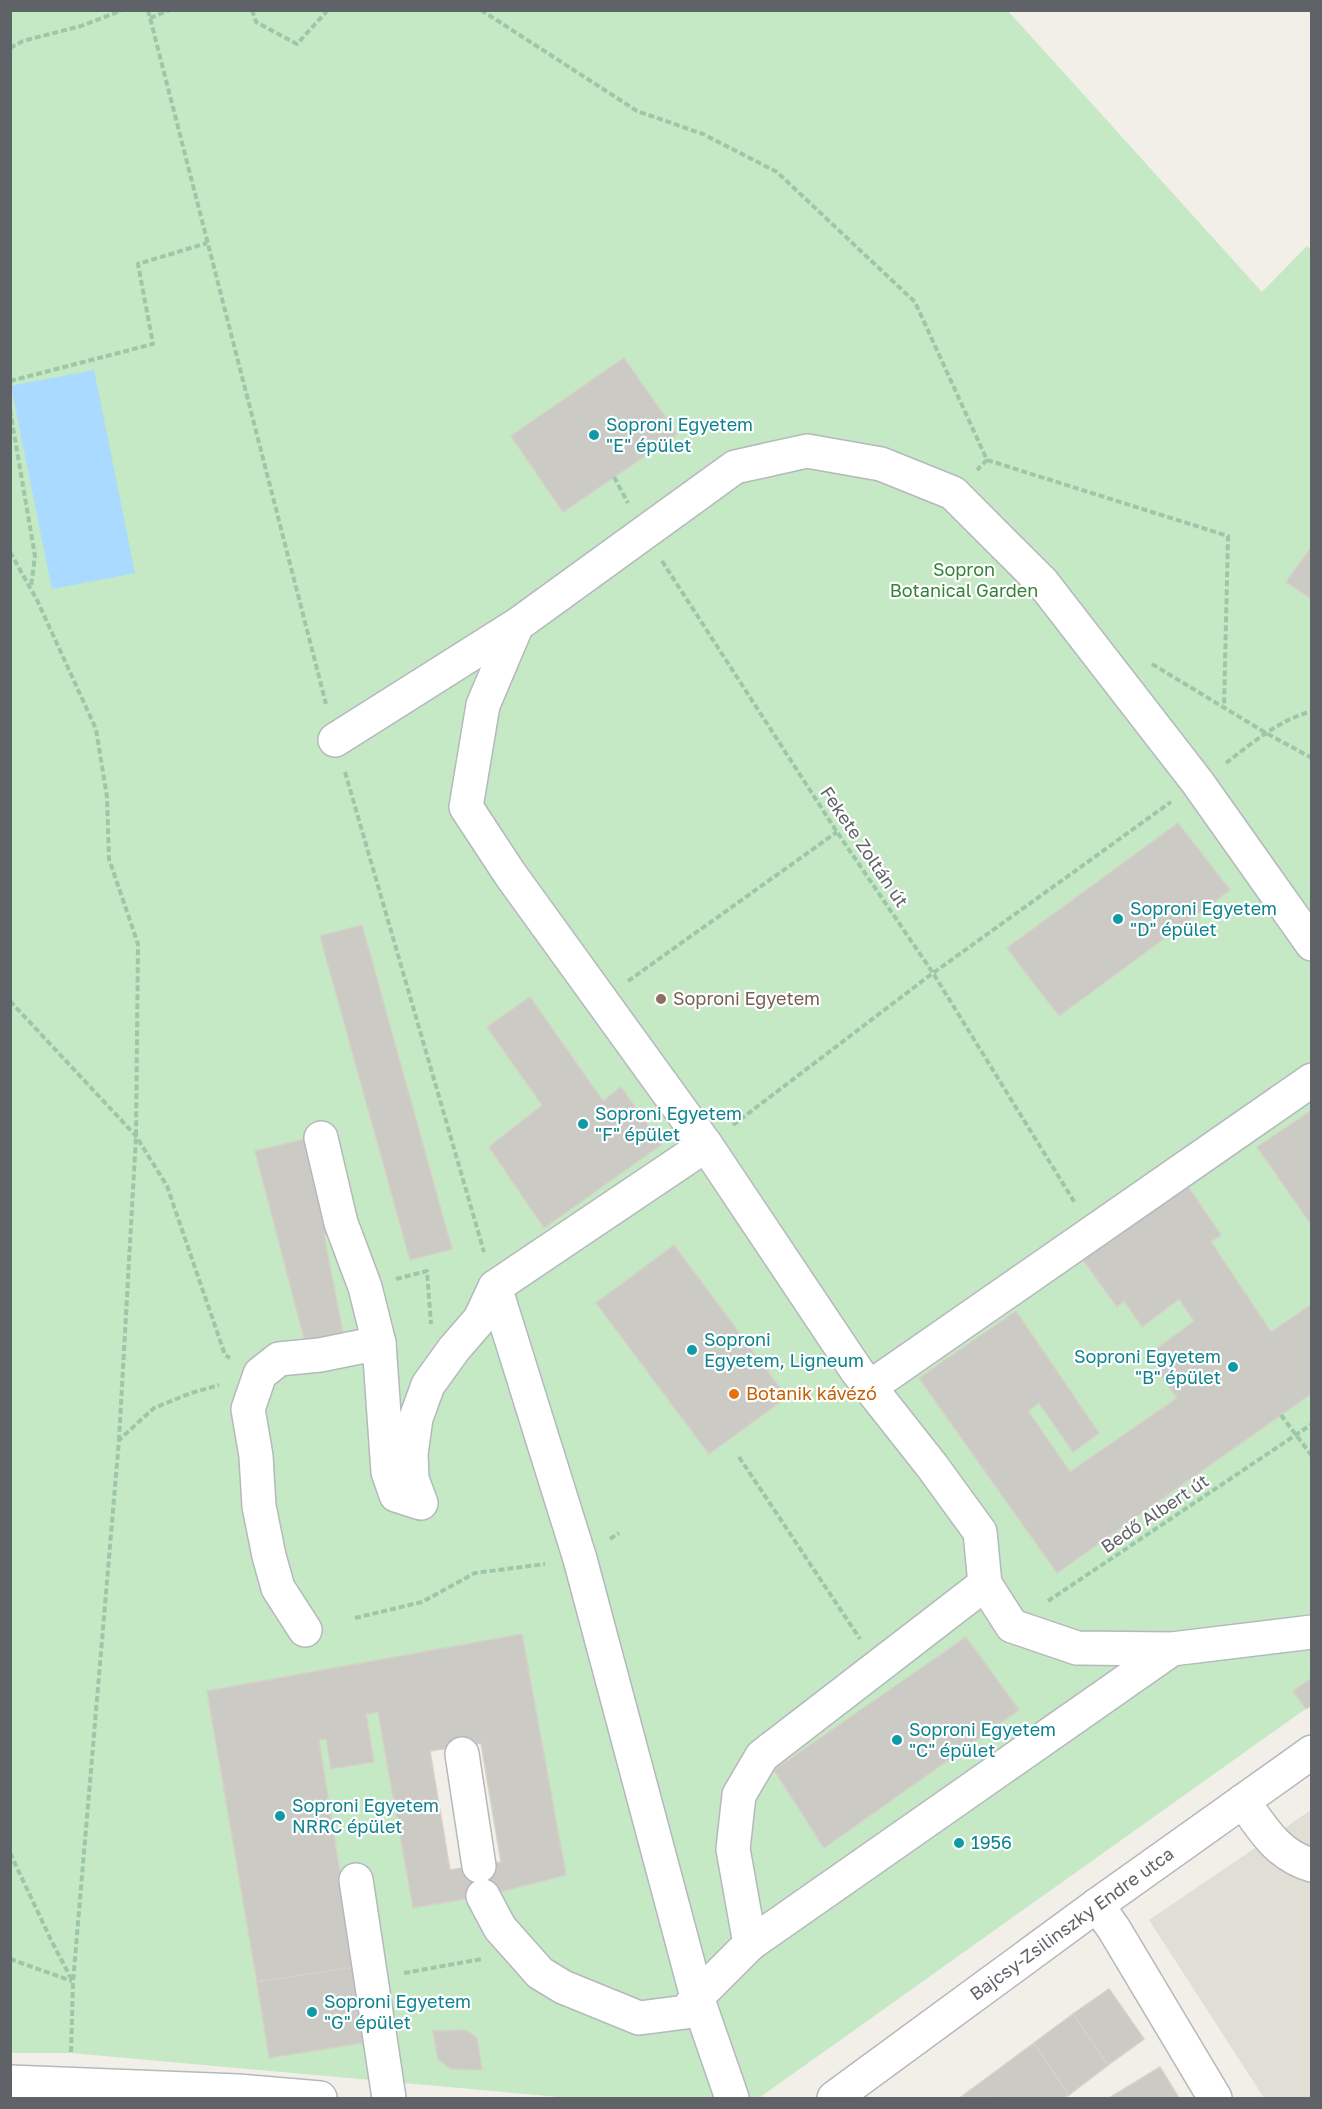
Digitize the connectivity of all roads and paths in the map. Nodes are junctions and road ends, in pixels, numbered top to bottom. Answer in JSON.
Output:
{"nodes":[{"id":1,"x":123,"y":10,"type":"edge"},
{"id":2,"x":148,"y":10,"type":"edge"},
{"id":3,"x":170,"y":10,"type":"edge"},
{"id":4,"x":252,"y":10,"type":"edge"},
{"id":5,"x":328,"y":10,"type":"edge"},
{"id":6,"x":481,"y":10,"type":"edge"},
{"id":7,"x":150,"y":18,"type":"junction"},
{"id":8,"x":10,"y":48,"type":"edge"},
{"id":9,"x":207,"y":243,"type":"junction"},
{"id":10,"x":10,"y":381,"type":"edge"},
{"id":11,"x":10,"y":410,"type":"edge"},
{"id":12,"x":987,"y":460,"type":"junction"},
{"id":13,"x":614,"y":477,"type":"dead end"},
{"id":14,"x":953,"y":493,"type":"junction"},
{"id":15,"x":644,"y":532,"type":"junction"},
{"id":16,"x":10,"y":552,"type":"edge"},
{"id":17,"x":31,"y":589,"type":"junction"},
{"id":18,"x":517,"y":625,"type":"junction"},
{"id":19,"x":1151,"y":664,"type":"dead end"},
{"id":20,"x":1224,"y":708,"type":"junction"},
{"id":21,"x":1311,"y":711,"type":"edge"},
{"id":22,"x":1266,"y":733,"type":"junction"},
{"id":23,"x":335,"y":740,"type":"junction"},
{"id":24,"x":1311,"y":758,"type":"edge"},
{"id":25,"x":1198,"y":783,"type":"junction"},
{"id":26,"x":837,"y":832,"type":"junction"},
{"id":27,"x":1311,"y":944,"type":"edge"},
{"id":28,"x":933,"y":973,"type":"junction"},
{"id":29,"x":600,"y":1000,"type":"junction"},
{"id":30,"x":10,"y":1001,"type":"edge"},
{"id":31,"x":1311,"y":1080,"type":"edge"},
{"id":32,"x":136,"y":1136,"type":"junction"},
{"id":33,"x":321,"y":1138,"type":"dead end"},
{"id":34,"x":706,"y":1145,"type":"junction"},
{"id":35,"x":1092,"y":1232,"type":"junction"},
{"id":36,"x":365,"y":1287,"type":"junction"},
{"id":37,"x":495,"y":1287,"type":"junction"},
{"id":38,"x":431,"y":1324,"type":"dead end"},
{"id":39,"x":379,"y":1343,"type":"junction"},
{"id":40,"x":260,"y":1374,"type":"junction"},
{"id":41,"x":870,"y":1387,"type":"junction"},
{"id":42,"x":1281,"y":1415,"type":"dead end"},
{"id":43,"x":1311,"y":1424,"type":"edge"},
{"id":44,"x":1297,"y":1435,"type":"junction"},
{"id":45,"x":119,"y":1440,"type":"junction"},
{"id":46,"x":1311,"y":1456,"type":"edge"},
{"id":47,"x":739,"y":1457,"type":"dead end"},
{"id":48,"x":580,"y":1559,"type":"junction"},
{"id":49,"x":986,"y":1584,"type":"junction"},
{"id":50,"x":355,"y":1618,"type":"dead end"},
{"id":51,"x":1012,"y":1626,"type":"junction"},
{"id":52,"x":305,"y":1630,"type":"dead end"},
{"id":53,"x":1311,"y":1632,"type":"edge"},
{"id":54,"x":1172,"y":1649,"type":"junction"},
{"id":55,"x":878,"y":1666,"type":"junction"},
{"id":56,"x":1311,"y":1752,"type":"edge"},
{"id":57,"x":462,"y":1754,"type":"dead end"},
{"id":58,"x":1243,"y":1801,"type":"junction"},
{"id":59,"x":10,"y":1853,"type":"edge"},
{"id":60,"x":1311,"y":1865,"type":"edge"},
{"id":61,"x":356,"y":1880,"type":"dead end"},
{"id":62,"x":1097,"y":1905,"type":"junction"},
{"id":63,"x":750,"y":1944,"type":"junction"},
{"id":64,"x":521,"y":1952,"type":"junction"},
{"id":65,"x":10,"y":1959,"type":"edge"},
{"id":66,"x":370,"y":1979,"type":"junction"},
{"id":67,"x":73,"y":1982,"type":"junction"},
{"id":68,"x":698,"y":1997,"type":"junction"},
{"id":69,"x":10,"y":2082,"type":"edge"},
{"id":70,"x":70,"y":2092,"type":"edge"},
{"id":71,"x":320,"y":2098,"type":"edge"},
{"id":72,"x":388,"y":2098,"type":"edge"},
{"id":73,"x":732,"y":2098,"type":"edge"},
{"id":74,"x":834,"y":2098,"type":"edge"},
{"id":75,"x":1215,"y":2098,"type":"edge"}],
"edges":[{"from":1,"to":8,"type":"path"},
{"from":2,"to":7,"type":"path"},
{"from":3,"to":7,"type":"path"},
{"from":4,"to":5,"type":"path"},
{"from":6,"to":12,"type":"path"},
{"from":7,"to":9,"type":"path"},
{"from":9,"to":10,"type":"path"},
{"from":9,"to":23,"type":"path"},
{"from":11,"to":17,"type":"path"},
{"from":12,"to":14,"type":"path"},
{"from":12,"to":20,"type":"path"},
{"from":13,"to":15,"type":"path","name":"Fekete Zoltán út"},
{"from":14,"to":15,"type":"street"},
{"from":14,"to":25,"type":"street"},
{"from":15,"to":18,"type":"street"},
{"from":15,"to":26,"type":"path","name":"Fekete Zoltán út"},
{"from":16,"to":17,"type":"path"},
{"from":17,"to":32,"type":"path"},
{"from":18,"to":23,"type":"street"},
{"from":18,"to":29,"type":"street"},
{"from":19,"to":20,"type":"path"},
{"from":20,"to":22,"type":"path"},
{"from":21,"to":22,"type":"path"},
{"from":22,"to":24,"type":"path"},
{"from":22,"to":25,"type":"path"},
{"from":23,"to":37,"type":"path"},
{"from":25,"to":27,"type":"street"},
{"from":25,"to":28,"type":"path"},
{"from":26,"to":28,"type":"path","name":"Fekete Zoltán út"},
{"from":26,"to":29,"type":"path"},
{"from":28,"to":34,"type":"path"},
{"from":28,"to":35,"type":"path","name":"Fekete Zoltán út"},
{"from":29,"to":34,"type":"street"},
{"from":30,"to":32,"type":"path"},
{"from":31,"to":35,"type":"street"},
{"from":32,"to":40,"type":"path"},
{"from":32,"to":45,"type":"path"},
{"from":33,"to":36,"type":"street"},
{"from":34,"to":37,"type":"street"},
{"from":34,"to":41,"type":"street"},
{"from":35,"to":41,"type":"street"},
{"from":36,"to":38,"type":"path"},
{"from":36,"to":39,"type":"street"},
{"from":37,"to":39,"type":"street"},
{"from":37,"to":48,"type":"street"},
{"from":39,"to":40,"type":"street"},
{"from":40,"to":45,"type":"path"},
{"from":40,"to":52,"type":"street"},
{"from":41,"to":49,"type":"street"},
{"from":42,"to":44,"type":"path"},
{"from":43,"to":44,"type":"path","name":"Bedő Albert út"},
{"from":44,"to":46,"type":"path"},
{"from":44,"to":51,"type":"path","name":"Bedő Albert út"},
{"from":45,"to":67,"type":"path"},
{"from":47,"to":55,"type":"path"},
{"from":48,"to":50,"type":"path"},
{"from":48,"to":68,"type":"street"},
{"from":49,"to":51,"type":"street"},
{"from":49,"to":55,"type":"street"},
{"from":51,"to":54,"type":"street"},
{"from":53,"to":54,"type":"street"},
{"from":54,"to":63,"type":"street"},
{"from":55,"to":63,"type":"street"},
{"from":56,"to":58,"type":"street","name":"Bajcsy-Zsilinszky Endre utca"},
{"from":57,"to":64,"type":"street"},
{"from":58,"to":60,"type":"street"},
{"from":58,"to":62,"type":"street","name":"Bajcsy-Zsilinszky Endre utca"},
{"from":59,"to":67,"type":"path"},
{"from":61,"to":66,"type":"street"},
{"from":62,"to":74,"type":"street","name":"Bajcsy-Zsilinszky Endre utca"},
{"from":62,"to":75,"type":"street"},
{"from":63,"to":68,"type":"street"},
{"from":64,"to":66,"type":"path"},
{"from":64,"to":68,"type":"street"},
{"from":65,"to":67,"type":"path"},
{"from":66,"to":72,"type":"street"},
{"from":67,"to":70,"type":"path"},
{"from":68,"to":73,"type":"street"},
{"from":69,"to":70,"type":"street"},
{"from":70,"to":71,"type":"street"}]}
